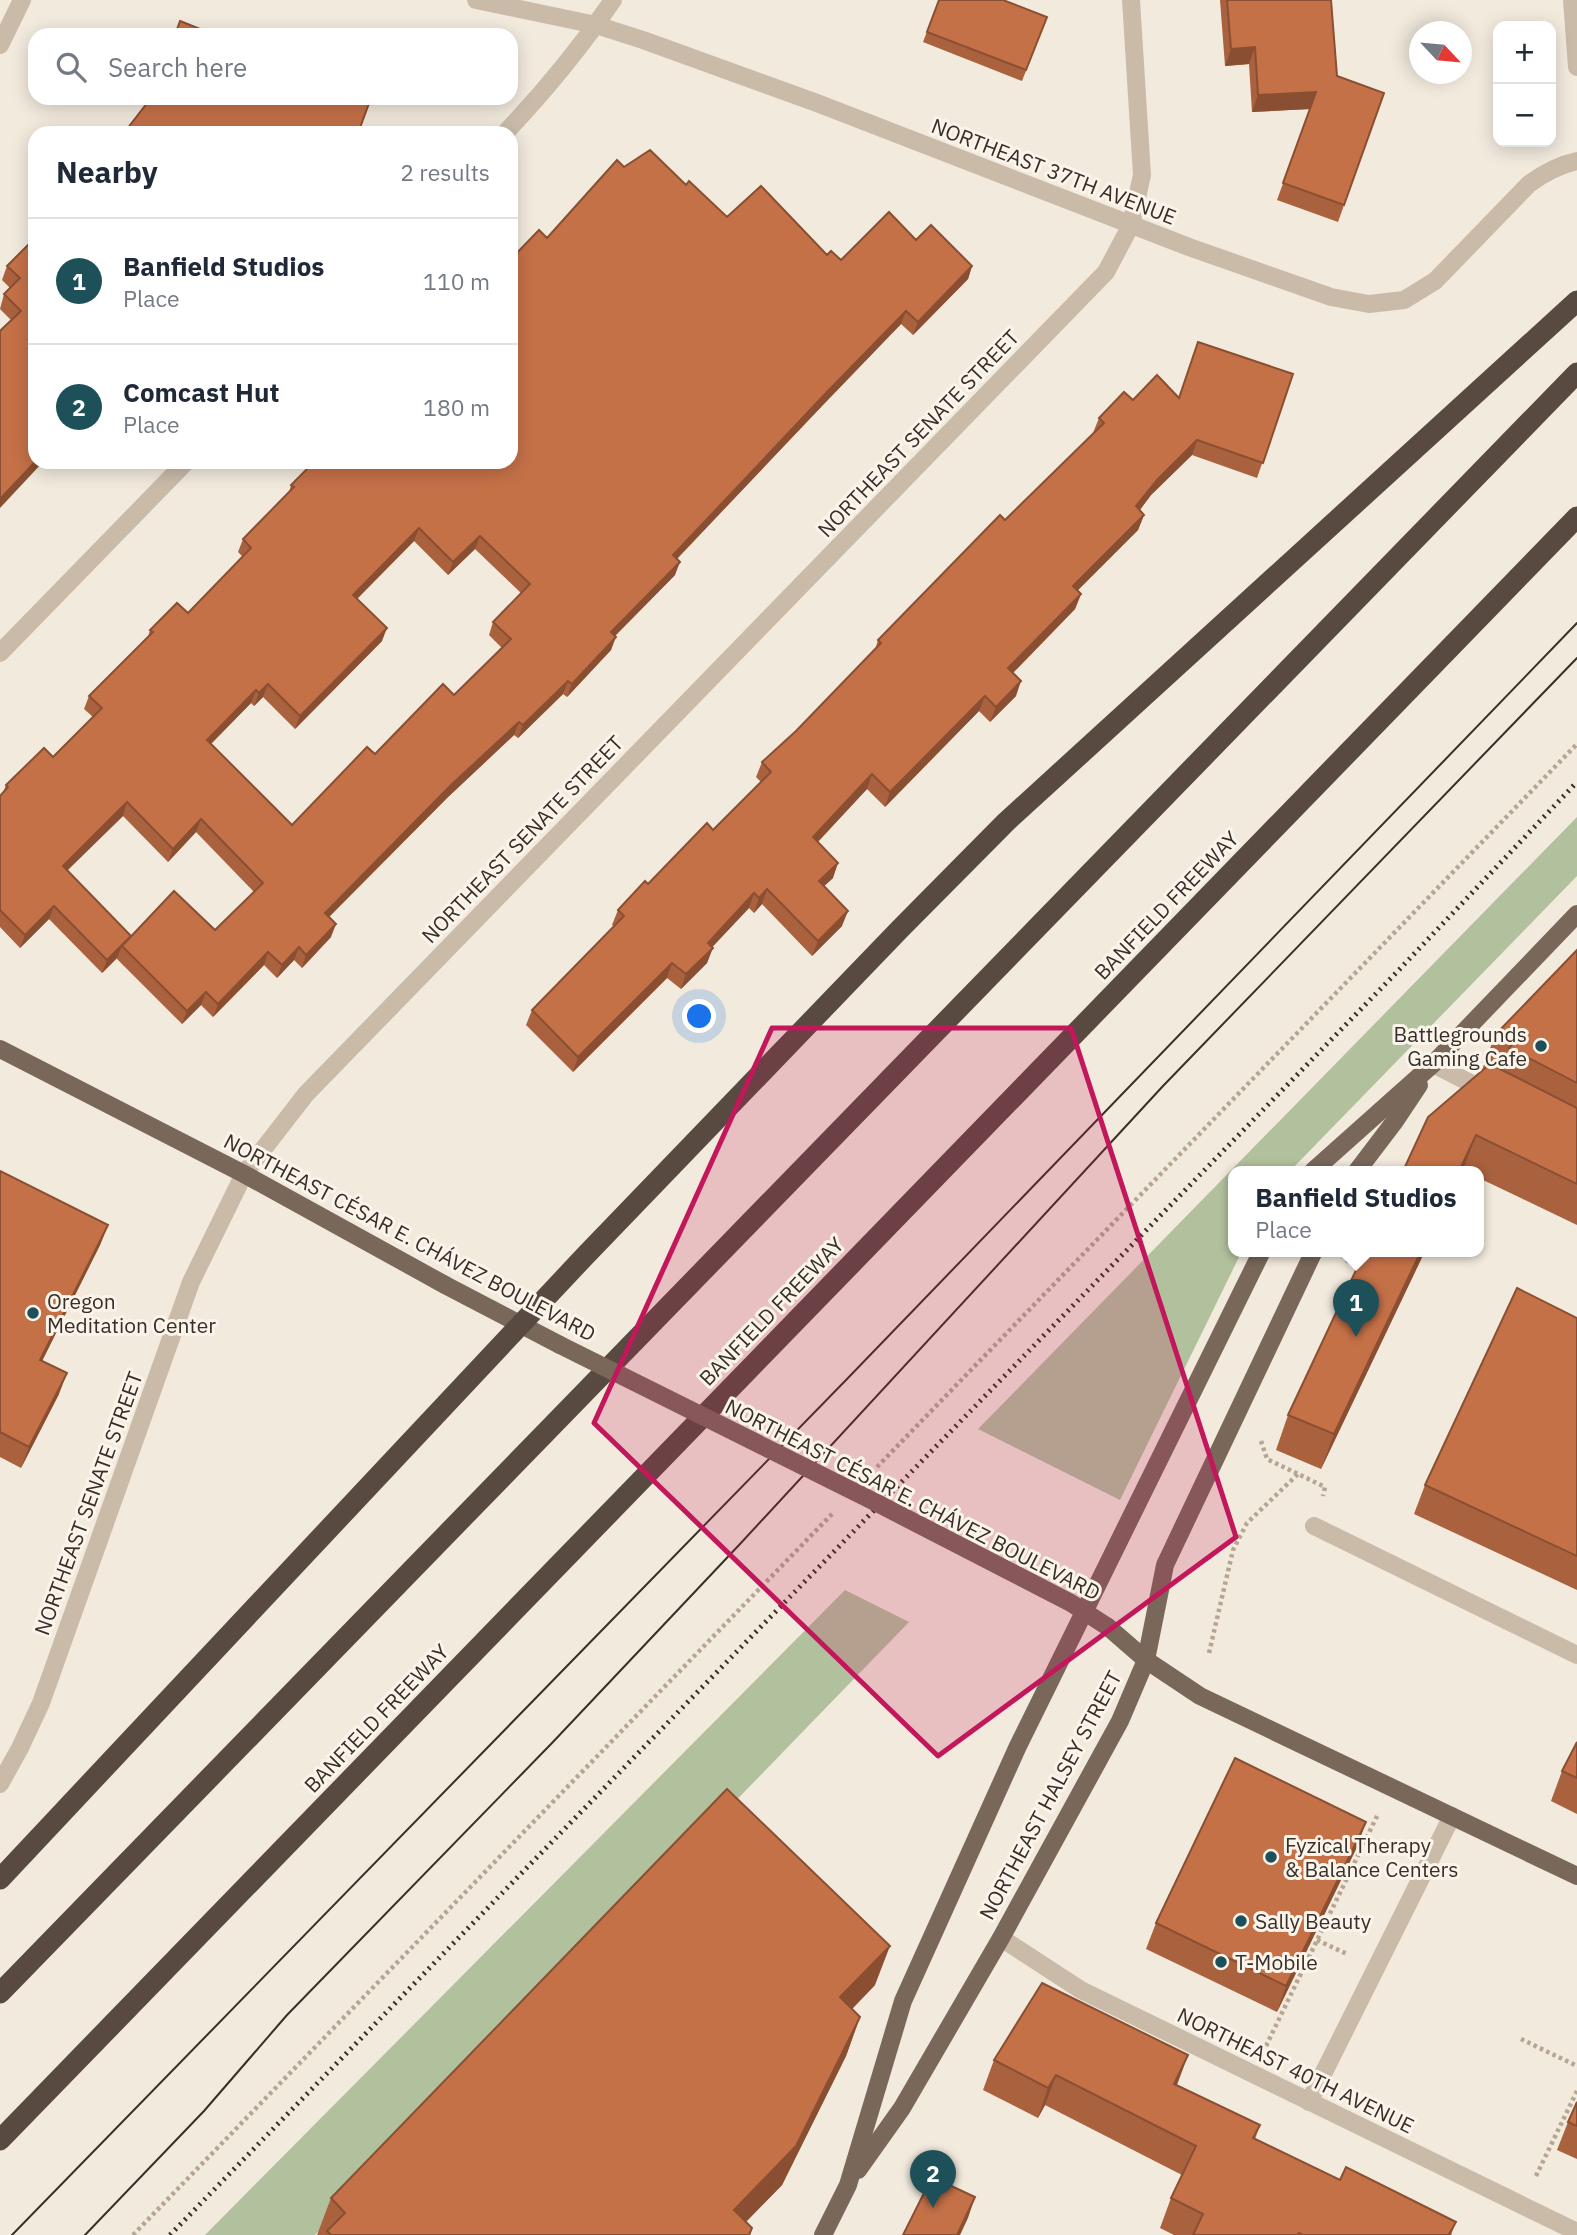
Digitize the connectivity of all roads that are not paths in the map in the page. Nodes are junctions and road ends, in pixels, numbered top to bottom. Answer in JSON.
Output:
{"nodes":[{"id":1,"x":22,"y":0,"type":"edge"},
{"id":2,"x":476,"y":0,"type":"edge"},
{"id":3,"x":613,"y":0,"type":"edge"},
{"id":4,"x":1131,"y":0,"type":"edge"},
{"id":5,"x":1572,"y":0,"type":"edge"},
{"id":6,"x":596,"y":25,"type":"junction"},
{"id":7,"x":0,"y":46,"type":"edge"},
{"id":8,"x":1577,"y":67,"type":"edge"},
{"id":9,"x":512,"y":126,"type":"edge"},
{"id":10,"x":1577,"y":161,"type":"edge"},
{"id":11,"x":1130,"y":225,"type":"junction"},
{"id":12,"x":1577,"y":301,"type":"edge"},
{"id":13,"x":1577,"y":373,"type":"edge"},
{"id":14,"x":179,"y":469,"type":"edge"},
{"id":15,"x":1577,"y":517,"type":"edge"},
{"id":16,"x":0,"y":653,"type":"edge"},
{"id":17,"x":1577,"y":914,"type":"edge"},
{"id":18,"x":0,"y":1049,"type":"edge"},
{"id":19,"x":1433,"y":1064,"type":"junction"},
{"id":20,"x":1506,"y":1101,"type":"edge"},
{"id":21,"x":1319,"y":1166,"type":"edge"},
{"id":22,"x":1361,"y":1166,"type":"edge"},
{"id":23,"x":244,"y":1174,"type":"junction"},
{"id":24,"x":1259,"y":1257,"type":"edge"},
{"id":25,"x":1311,"y":1257,"type":"edge"},
{"id":26,"x":522,"y":1323,"type":"junction"},
{"id":27,"x":1314,"y":1526,"type":"road end"},
{"id":28,"x":1577,"y":1655,"type":"edge"},
{"id":29,"x":1146,"y":1660,"type":"junction"},
{"id":30,"x":0,"y":1784,"type":"edge"},
{"id":31,"x":1452,"y":1816,"type":"junction"},
{"id":32,"x":1577,"y":1876,"type":"edge"},
{"id":33,"x":0,"y":1878,"type":"edge"},
{"id":34,"x":1001,"y":1938,"type":"junction"},
{"id":35,"x":0,"y":1993,"type":"edge"},
{"id":36,"x":1310,"y":2102,"type":"junction"},
{"id":37,"x":0,"y":2140,"type":"edge"},
{"id":38,"x":848,"y":2185,"type":"junction"},
{"id":39,"x":1577,"y":2232,"type":"edge"},
{"id":40,"x":823,"y":2235,"type":"edge"}],
"edges":[{"from":1,"to":7,"type":"street"},
{"from":2,"to":6,"type":"street","name":"NORTHEAST 37TH AVENUE"},
{"from":3,"to":6,"type":"street"},
{"from":4,"to":11,"type":"street","name":"NORTHEAST SENATE STREET"},
{"from":5,"to":8,"type":"street"},
{"from":6,"to":9,"type":"street"},
{"from":6,"to":11,"type":"street","name":"NORTHEAST 37TH AVENUE"},
{"from":10,"to":11,"type":"street","name":"NORTHEAST 37TH AVENUE"},
{"from":11,"to":23,"type":"street","name":"NORTHEAST SENATE STREET"},
{"from":12,"to":26,"type":"highway"},
{"from":13,"to":35,"type":"highway"},
{"from":14,"to":16,"type":"street"},
{"from":15,"to":37,"type":"highway","name":"BANFIELD FREEWAY"},
{"from":17,"to":19,"type":"main road"},
{"from":18,"to":23,"type":"main road","name":"NORTHEAST CÉSAR E. CHÁVEZ BOULEVARD"},
{"from":19,"to":20,"type":"street"},
{"from":19,"to":21,"type":"main road"},
{"from":19,"to":22,"type":"main road"},
{"from":23,"to":26,"type":"main road","name":"NORTHEAST CÉSAR E. CHÁVEZ BOULEVARD"},
{"from":23,"to":30,"type":"street","name":"NORTHEAST SENATE STREET"},
{"from":24,"to":38,"type":"main road","name":"NORTHEAST HALSEY STREET"},
{"from":25,"to":29,"type":"main road","name":"NORTHEAST HALSEY STREET"},
{"from":26,"to":29,"type":"main road","name":"NORTHEAST CÉSAR E. CHÁVEZ BOULEVARD","bridge":true},
{"from":26,"to":33,"type":"highway"},
{"from":27,"to":28,"type":"street"},
{"from":29,"to":31,"type":"main road","name":"NORTHEAST CÉSAR E. CHÁVEZ BOULEVARD"},
{"from":29,"to":34,"type":"main road","name":"NORTHEAST HALSEY STREET"},
{"from":31,"to":32,"type":"main road","name":"NORTHEAST CÉSAR E. CHÁVEZ BOULEVARD"},
{"from":31,"to":36,"type":"street"},
{"from":34,"to":36,"type":"street","name":"NORTHEAST 40TH AVENUE"},
{"from":34,"to":38,"type":"main road","name":"NORTHEAST HALSEY STREET"},
{"from":36,"to":39,"type":"street","name":"NORTHEAST 40TH AVENUE"},
{"from":38,"to":40,"type":"main road","name":"NORTHEAST HALSEY STREET"}]}
